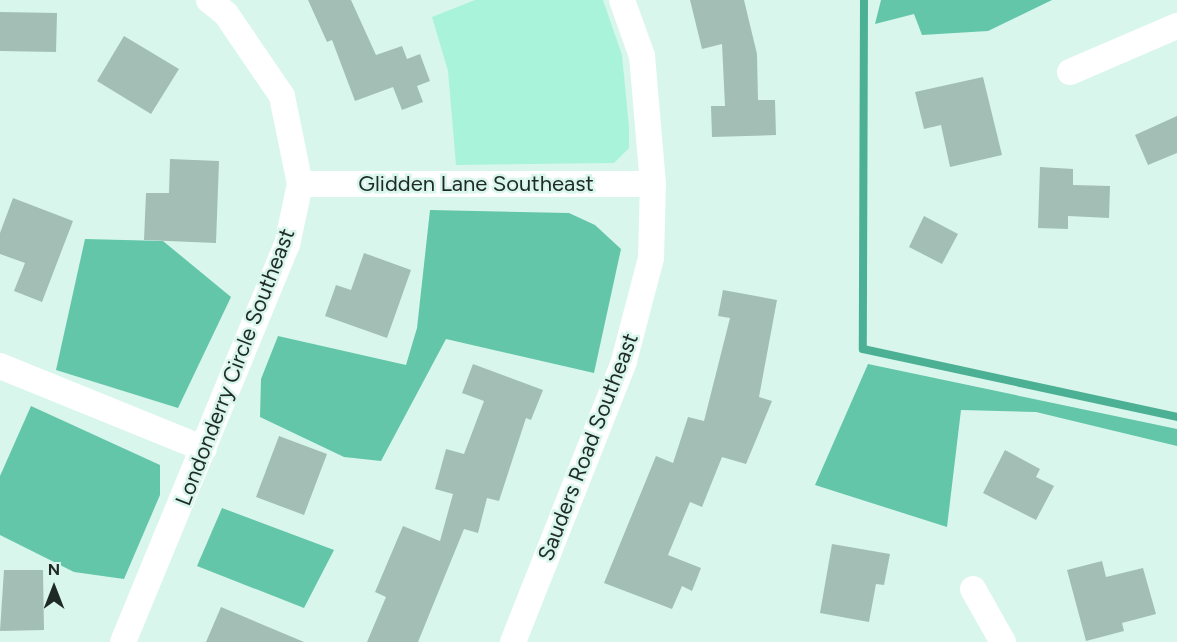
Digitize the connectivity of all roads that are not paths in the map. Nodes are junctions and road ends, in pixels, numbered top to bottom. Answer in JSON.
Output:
{"nodes":[{"id":1,"x":209,"y":0,"type":"edge"},
{"id":2,"x":621,"y":0,"type":"edge"},
{"id":3,"x":1177,"y":26,"type":"edge"},
{"id":4,"x":1070,"y":72,"type":"dead end"},
{"id":5,"x":300,"y":184,"type":"junction"},
{"id":6,"x":653,"y":184,"type":"junction"},
{"id":7,"x":0,"y":366,"type":"edge"},
{"id":8,"x":204,"y":449,"type":"junction"},
{"id":9,"x":973,"y":589,"type":"dead end"},
{"id":10,"x":123,"y":642,"type":"edge"},
{"id":11,"x":513,"y":642,"type":"edge"},
{"id":12,"x":1003,"y":642,"type":"edge"}],
"edges":[{"from":1,"to":5,"type":"street","name":"Londonderry Circle Southeast"},
{"from":2,"to":6,"type":"street","name":"Sauders Road Southeast"},
{"from":3,"to":4,"type":"street"},
{"from":5,"to":6,"type":"street","name":"Glidden Lane Southeast"},
{"from":5,"to":8,"type":"street","name":"Londonderry Circle Southeast"},
{"from":6,"to":11,"type":"street","name":"Sauders Road Southeast"},
{"from":7,"to":8,"type":"street"},
{"from":8,"to":10,"type":"street","name":"Londonderry Circle Southeast"},
{"from":9,"to":12,"type":"street"}]}
